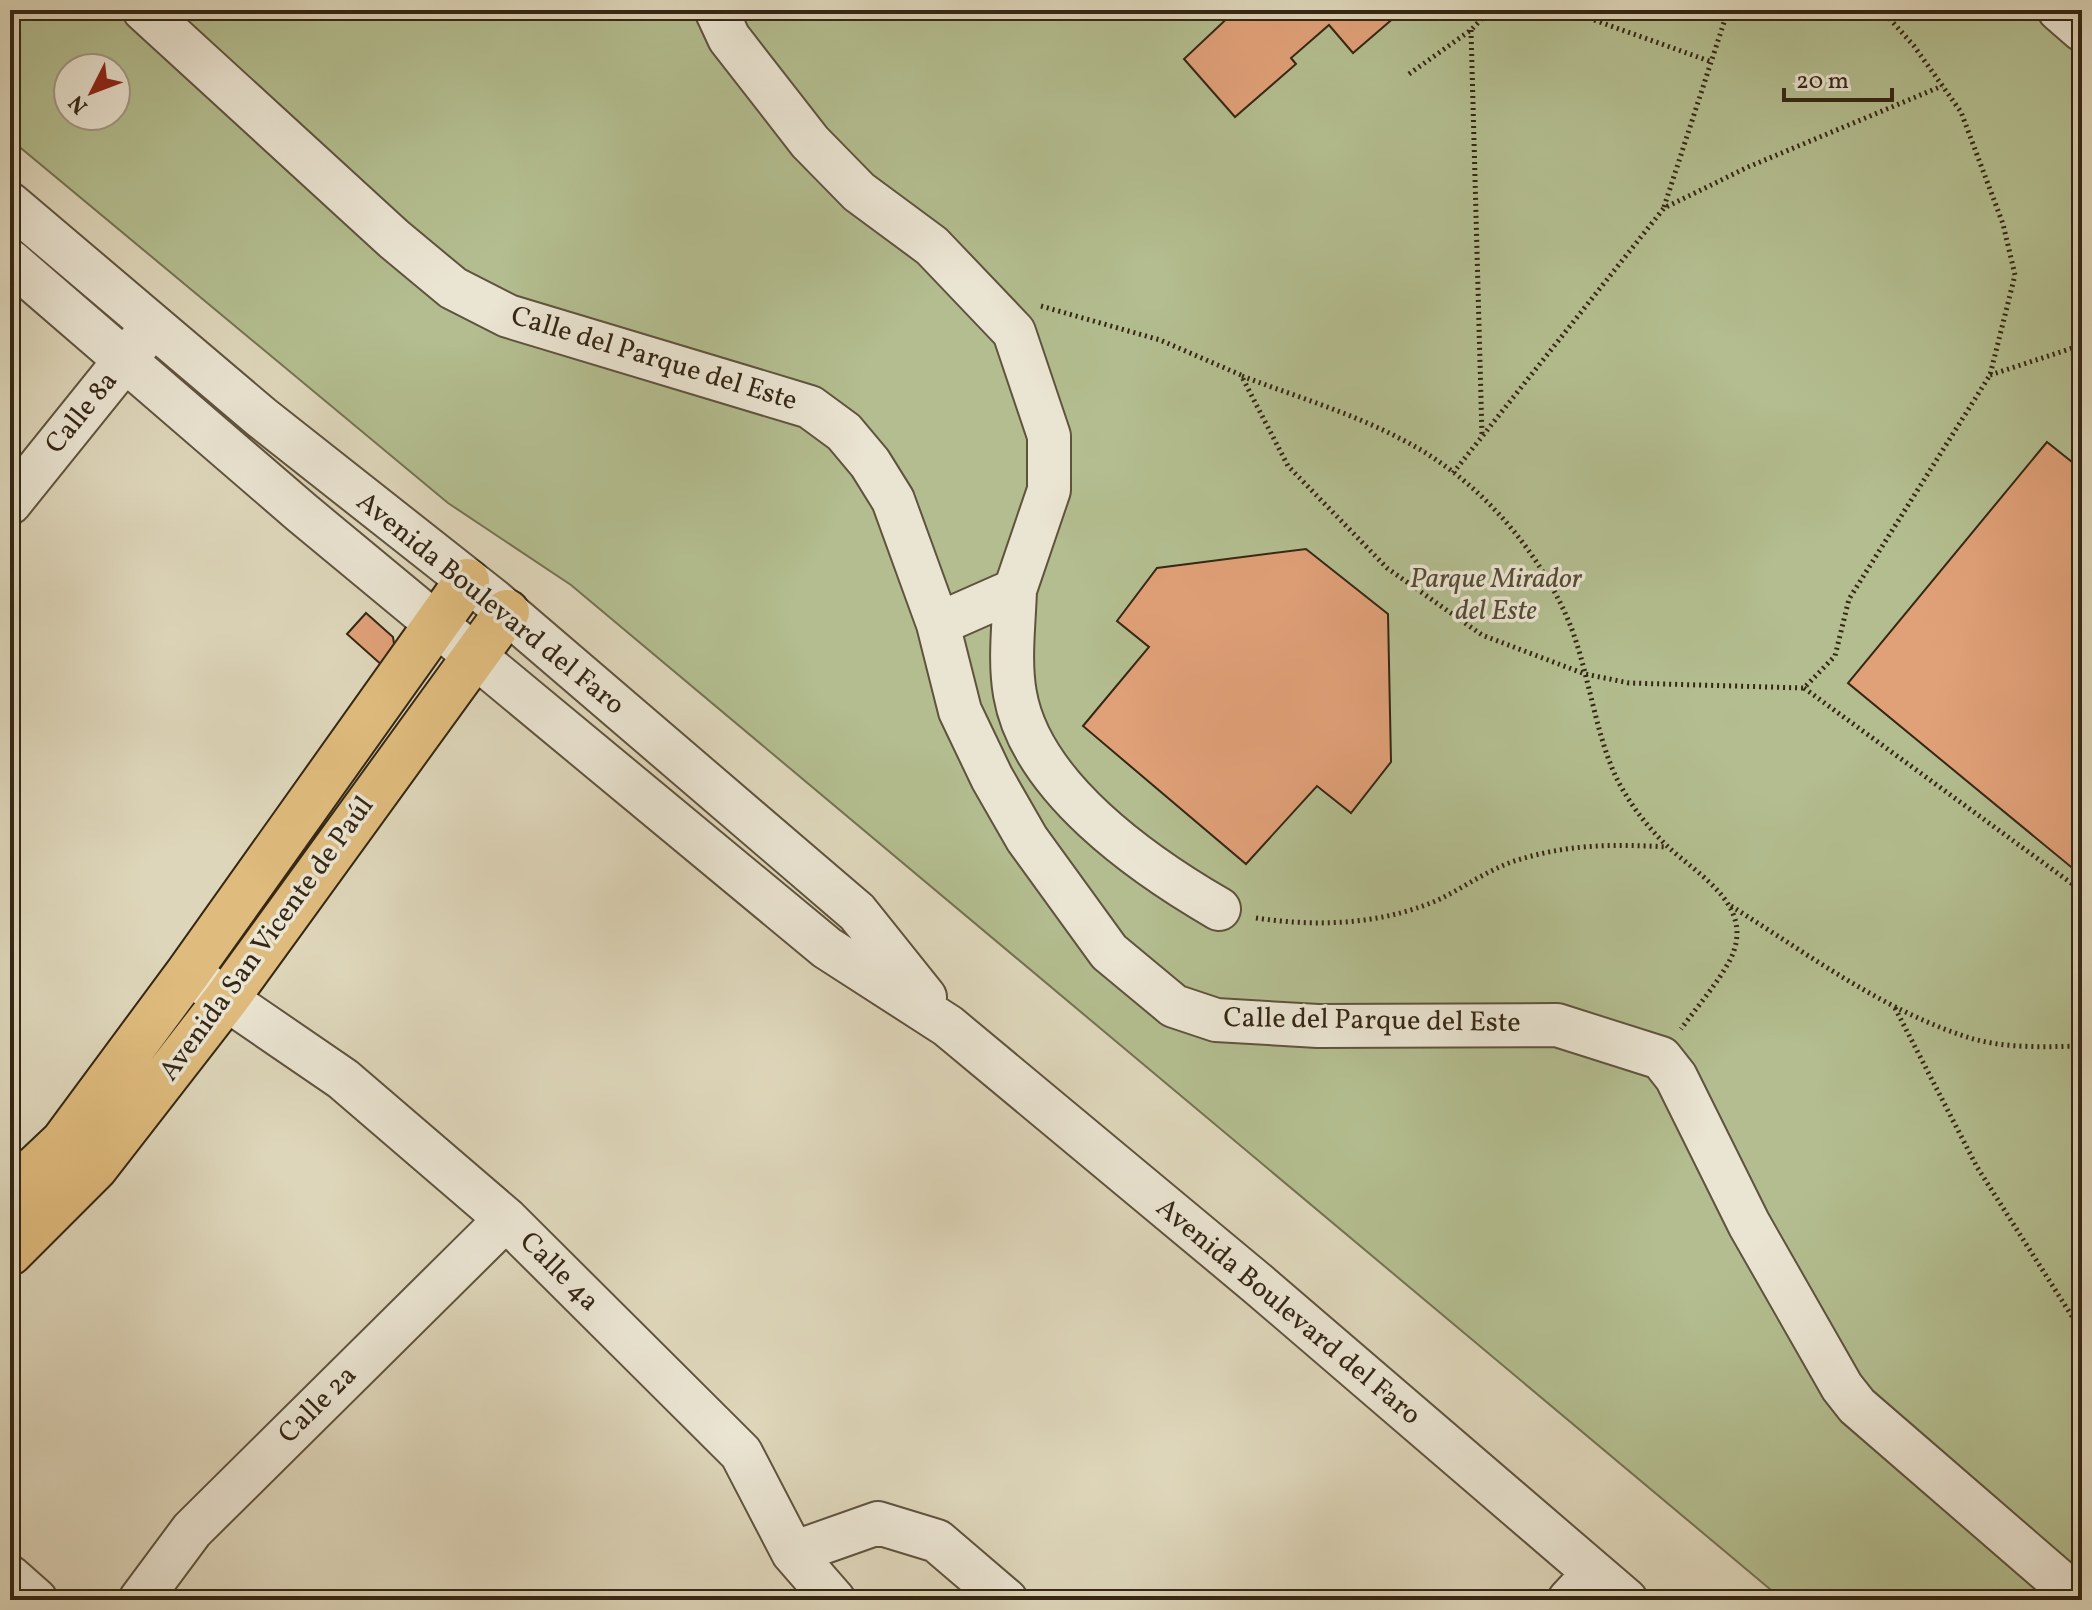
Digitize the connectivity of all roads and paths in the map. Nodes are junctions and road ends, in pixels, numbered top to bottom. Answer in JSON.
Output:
{"nodes":[{"id":1,"x":144,"y":10,"type":"edge"},
{"id":2,"x":716,"y":10,"type":"edge"},
{"id":3,"x":1490,"y":10,"type":"edge"},
{"id":4,"x":1566,"y":10,"type":"edge"},
{"id":5,"x":1728,"y":10,"type":"edge"},
{"id":6,"x":1882,"y":10,"type":"edge"},
{"id":7,"x":2059,"y":10,"type":"edge"},
{"id":8,"x":1471,"y":30,"type":"junction"},
{"id":9,"x":2082,"y":30,"type":"edge"},
{"id":10,"x":1712,"y":62,"type":"junction"},
{"id":11,"x":1409,"y":74,"type":"dead end"},
{"id":12,"x":1942,"y":86,"type":"junction"},
{"id":13,"x":10,"y":204,"type":"edge"},
{"id":14,"x":1664,"y":208,"type":"junction"},
{"id":15,"x":10,"y":261,"type":"edge"},
{"id":16,"x":1038,"y":305,"type":"dead end"},
{"id":17,"x":154,"y":325,"type":"junction"},
{"id":18,"x":2082,"y":345,"type":"edge"},
{"id":19,"x":125,"y":360,"type":"junction"},
{"id":20,"x":1241,"y":375,"type":"junction"},
{"id":21,"x":1990,"y":375,"type":"junction"},
{"id":22,"x":1482,"y":436,"type":"junction"},
{"id":23,"x":1453,"y":473,"type":"junction"},
{"id":24,"x":10,"y":503,"type":"edge"},
{"id":25,"x":467,"y":581,"type":"junction"},
{"id":26,"x":1015,"y":590,"type":"junction"},
{"id":27,"x":507,"y":612,"type":"junction"},
{"id":28,"x":435,"y":623,"type":"junction"},
{"id":29,"x":938,"y":624,"type":"junction"},
{"id":30,"x":476,"y":655,"type":"junction"},
{"id":31,"x":1585,"y":674,"type":"junction"},
{"id":32,"x":1804,"y":688,"type":"junction"},
{"id":33,"x":1668,"y":847,"type":"junction"},
{"id":34,"x":2082,"y":891,"type":"edge"},
{"id":35,"x":1730,"y":906,"type":"junction"},
{"id":36,"x":1219,"y":909,"type":"joint"},
{"id":37,"x":188,"y":973,"type":"junction"},
{"id":38,"x":227,"y":998,"type":"junction"},
{"id":39,"x":1894,"y":1007,"type":"junction"},
{"id":40,"x":948,"y":1026,"type":"junction"},
{"id":41,"x":2082,"y":1046,"type":"edge"},
{"id":42,"x":1661,"y":1058,"type":"junction"},
{"id":43,"x":10,"y":1192,"type":"edge"},
{"id":44,"x":506,"y":1219,"type":"junction"},
{"id":45,"x":10,"y":1253,"type":"edge"},
{"id":46,"x":2082,"y":1332,"type":"edge"},
{"id":47,"x":793,"y":1553,"type":"junction"},
{"id":48,"x":10,"y":1577,"type":"edge"},
{"id":49,"x":1582,"y":1587,"type":"edge"},
{"id":50,"x":36,"y":1600,"type":"edge"},
{"id":51,"x":140,"y":1600,"type":"edge"},
{"id":52,"x":834,"y":1600,"type":"edge"},
{"id":53,"x":1006,"y":1600,"type":"edge"},
{"id":54,"x":1626,"y":1600,"type":"edge"},
{"id":55,"x":2081,"y":1600,"type":"edge"}],
"edges":[{"from":1,"to":29,"type":"street","name":"Calle del Parque del Este"},
{"from":2,"to":26,"type":"street"},
{"from":3,"to":8,"type":"path"},
{"from":4,"to":10,"type":"path"},
{"from":5,"to":10,"type":"path"},
{"from":6,"to":12,"type":"path"},
{"from":7,"to":9,"type":"street"},
{"from":8,"to":11,"type":"path"},
{"from":8,"to":22,"type":"path"},
{"from":10,"to":14,"type":"path"},
{"from":12,"to":14,"type":"path"},
{"from":12,"to":21,"type":"path"},
{"from":13,"to":17,"type":"street","name":"Avenida Boulevard del Faro"},
{"from":14,"to":22,"type":"path"},
{"from":15,"to":19,"type":"street","name":"Avenida Boulevard del Faro"},
{"from":16,"to":20,"type":"path"},
{"from":17,"to":19,"type":"street","name":"Calle 8a"},
{"from":17,"to":25,"type":"street","name":"Avenida Boulevard del Faro"},
{"from":18,"to":21,"type":"path"},
{"from":19,"to":24,"type":"street","name":"Calle 8a"},
{"from":19,"to":28,"type":"street","name":"Avenida Boulevard del Faro"},
{"from":20,"to":23,"type":"path"},
{"from":20,"to":31,"type":"path"},
{"from":21,"to":32,"type":"path"},
{"from":22,"to":23,"type":"path"},
{"from":23,"to":31,"type":"path"},
{"from":25,"to":27,"type":"street","name":"Avenida Boulevard del Faro"},
{"from":25,"to":28,"type":"main road","name":"Avenida San Vicente de Paúl"},
{"from":26,"to":29,"type":"street"},
{"from":26,"to":36,"type":"street"},
{"from":27,"to":30,"type":"main road","name":"Avenida San Vicente de Paúl"},
{"from":27,"to":40,"type":"street","name":"Avenida Boulevard del Faro"},
{"from":28,"to":30,"type":"street","name":"Avenida Boulevard del Faro"},
{"from":28,"to":37,"type":"main road","name":"Avenida San Vicente de Paúl"},
{"from":29,"to":42,"type":"street","name":"Calle del Parque del Este"},
{"from":30,"to":38,"type":"main road","name":"Avenida San Vicente de Paúl"},
{"from":30,"to":40,"type":"street","name":"Avenida Boulevard del Faro"},
{"from":31,"to":32,"type":"path"},
{"from":31,"to":33,"type":"path"},
{"from":32,"to":34,"type":"path"},
{"from":33,"to":35,"type":"path"},
{"from":33,"to":36,"type":"path"},
{"from":35,"to":39,"type":"path"},
{"from":35,"to":42,"type":"path"},
{"from":37,"to":38,"type":"street","name":"Calle 4a"},
{"from":37,"to":43,"type":"main road","name":"Avenida San Vicente de Paúl"},
{"from":38,"to":44,"type":"street","name":"Calle 4a"},
{"from":38,"to":45,"type":"main road","name":"Avenida San Vicente de Paúl"},
{"from":39,"to":41,"type":"path"},
{"from":39,"to":46,"type":"path"},
{"from":40,"to":49,"type":"street","name":"Avenida Boulevard del Faro"},
{"from":42,"to":55,"type":"street"},
{"from":44,"to":47,"type":"street","name":"Calle 4a"},
{"from":44,"to":51,"type":"street","name":"Calle 2a"},
{"from":47,"to":52,"type":"street","name":"Calle 4a"},
{"from":47,"to":53,"type":"street"},
{"from":48,"to":50,"type":"street"},
{"from":49,"to":54,"type":"street","name":"Avenida Boulevard del Faro"}]}
